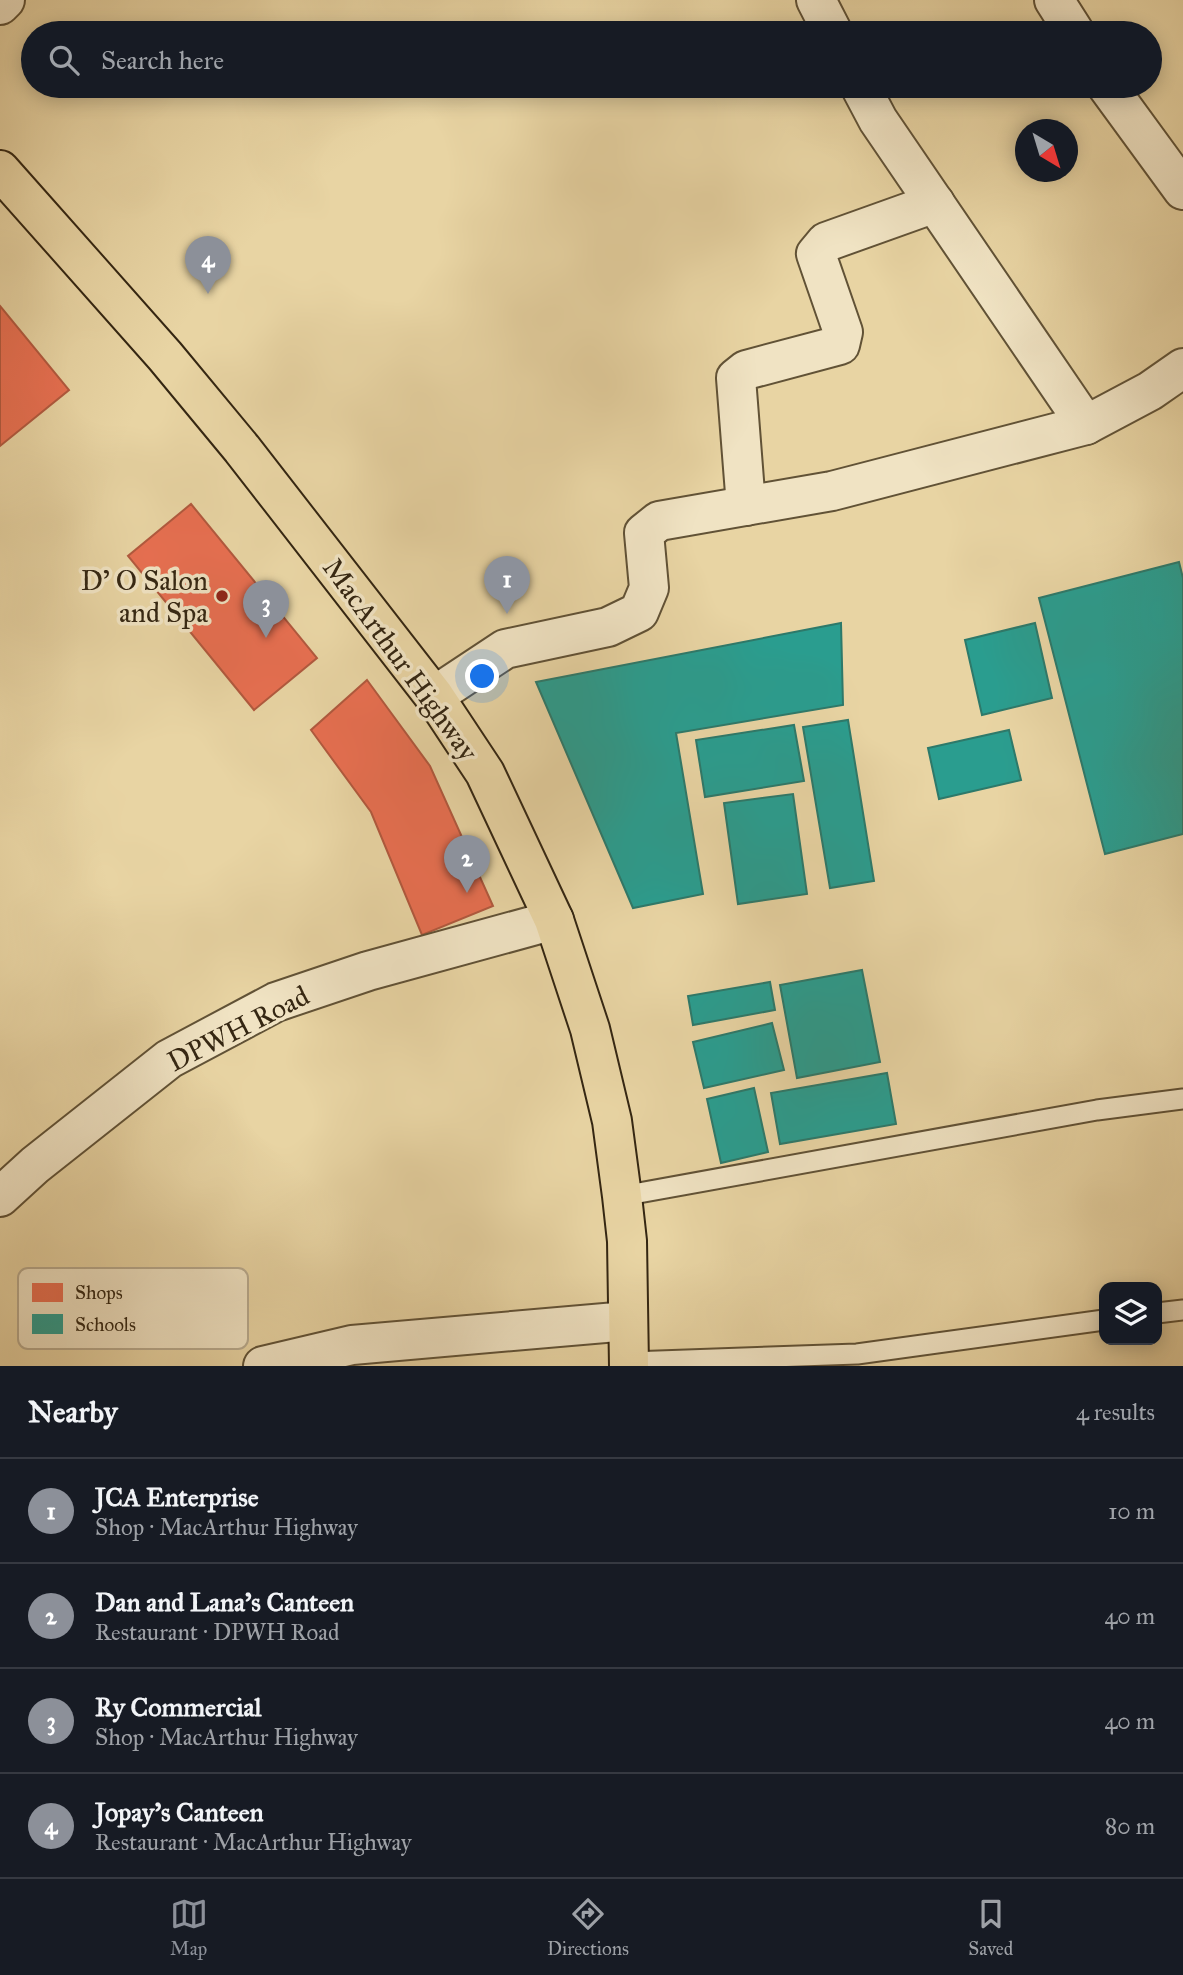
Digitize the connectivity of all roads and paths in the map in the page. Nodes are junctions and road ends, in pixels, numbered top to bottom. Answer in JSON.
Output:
{"nodes":[{"id":1,"x":5,"y":0,"type":"edge"},
{"id":2,"x":816,"y":0,"type":"edge"},
{"id":3,"x":1054,"y":0,"type":"edge"},
{"id":4,"x":0,"y":5,"type":"edge"},
{"id":5,"x":827,"y":21,"type":"edge"},
{"id":6,"x":1067,"y":21,"type":"edge"},
{"id":7,"x":866,"y":98,"type":"edge"},
{"id":8,"x":1116,"y":98,"type":"edge"},
{"id":9,"x":0,"y":170,"type":"edge"},
{"id":10,"x":1183,"y":190,"type":"edge"},
{"id":11,"x":935,"y":203,"type":"junction"},
{"id":12,"x":1183,"y":368,"type":"edge"},
{"id":13,"x":1086,"y":425,"type":"junction"},
{"id":14,"x":746,"y":506,"type":"junction"},
{"id":15,"x":434,"y":696,"type":"junction"},
{"id":16,"x":554,"y":919,"type":"junction"},
{"id":17,"x":1183,"y":1099,"type":"edge"},
{"id":18,"x":622,"y":1196,"type":"junction"},
{"id":19,"x":0,"y":1197,"type":"edge"},
{"id":20,"x":1183,"y":1310,"type":"edge"},
{"id":21,"x":1162,"y":1312,"type":"edge"},
{"id":22,"x":628,"y":1321,"type":"junction"},
{"id":23,"x":1099,"y":1321,"type":"edge"},
{"id":24,"x":630,"y":1364,"type":"edge"},
{"id":25,"x":263,"y":1366,"type":"edge"}],
"edges":[{"from":1,"to":4,"type":"street"},
{"from":2,"to":5,"type":"street"},
{"from":3,"to":6,"type":"street"},
{"from":7,"to":11,"type":"street"},
{"from":8,"to":10,"type":"street"},
{"from":9,"to":15,"type":"main road","name":"MacArthur Highway"},
{"from":11,"to":13,"type":"street"},
{"from":11,"to":14,"type":"street"},
{"from":12,"to":13,"type":"street"},
{"from":13,"to":14,"type":"street"},
{"from":14,"to":15,"type":"street"},
{"from":15,"to":16,"type":"main road","name":"MacArthur Highway"},
{"from":16,"to":18,"type":"main road","name":"MacArthur Highway"},
{"from":16,"to":19,"type":"street","name":"DPWH Road"},
{"from":17,"to":18,"type":"lane"},
{"from":18,"to":22,"type":"main road","name":"MacArthur Highway"},
{"from":20,"to":21,"type":"lane"},
{"from":22,"to":24,"type":"main road","name":"MacArthur Highway"},
{"from":22,"to":25,"type":"street"},
{"from":23,"to":24,"type":"lane"}]}
